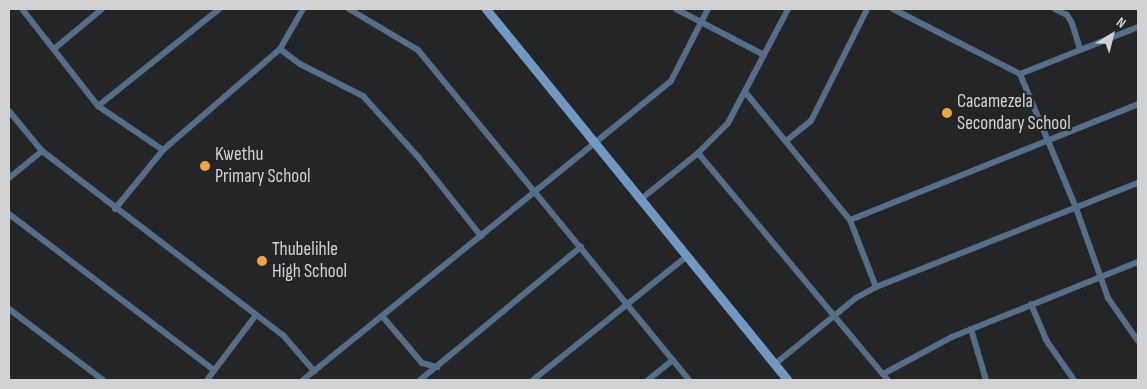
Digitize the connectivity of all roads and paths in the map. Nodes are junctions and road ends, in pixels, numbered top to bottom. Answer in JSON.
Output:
{"nodes":[{"id":1,"x":22,"y":9,"type":"edge"},
{"id":2,"x":102,"y":9,"type":"edge"},
{"id":3,"x":218,"y":9,"type":"edge"},
{"id":4,"x":303,"y":9,"type":"edge"},
{"id":5,"x":349,"y":9,"type":"edge"},
{"id":6,"x":486,"y":9,"type":"edge"},
{"id":7,"x":676,"y":9,"type":"edge"},
{"id":8,"x":708,"y":9,"type":"edge"},
{"id":9,"x":788,"y":9,"type":"edge"},
{"id":10,"x":867,"y":9,"type":"edge"},
{"id":11,"x":893,"y":9,"type":"edge"},
{"id":12,"x":1055,"y":9,"type":"edge"},
{"id":13,"x":362,"y":12,"type":"edge"},
{"id":14,"x":701,"y":22,"type":"junction"},
{"id":15,"x":1138,"y":27,"type":"edge"},
{"id":16,"x":54,"y":49,"type":"junction"},
{"id":17,"x":280,"y":49,"type":"junction"},
{"id":18,"x":1080,"y":49,"type":"junction"},
{"id":19,"x":764,"y":55,"type":"junction"},
{"id":20,"x":1020,"y":74,"type":"junction"},
{"id":21,"x":746,"y":93,"type":"junction"},
{"id":22,"x":1138,"y":104,"type":"edge"},
{"id":23,"x":98,"y":106,"type":"junction"},
{"id":24,"x":9,"y":111,"type":"edge"},
{"id":25,"x":1047,"y":140,"type":"junction"},
{"id":26,"x":595,"y":141,"type":"junction"},
{"id":27,"x":786,"y":141,"type":"junction"},
{"id":28,"x":163,"y":150,"type":"junction"},
{"id":29,"x":42,"y":151,"type":"junction"},
{"id":30,"x":698,"y":153,"type":"junction"},
{"id":31,"x":9,"y":178,"type":"edge"},
{"id":32,"x":1138,"y":183,"type":"edge"},
{"id":33,"x":536,"y":192,"type":"junction"},
{"id":34,"x":640,"y":200,"type":"junction"},
{"id":35,"x":1076,"y":208,"type":"junction"},
{"id":36,"x":115,"y":209,"type":"junction"},
{"id":37,"x":9,"y":214,"type":"edge"},
{"id":38,"x":850,"y":220,"type":"junction"},
{"id":39,"x":481,"y":236,"type":"junction"},
{"id":40,"x":581,"y":247,"type":"junction"},
{"id":41,"x":686,"y":257,"type":"junction"},
{"id":42,"x":1138,"y":262,"type":"edge"},
{"id":43,"x":1100,"y":276,"type":"junction"},
{"id":44,"x":876,"y":287,"type":"junction"},
{"id":45,"x":626,"y":304,"type":"junction"},
{"id":46,"x":1031,"y":304,"type":"junction"},
{"id":47,"x":9,"y":310,"type":"edge"},
{"id":48,"x":256,"y":315,"type":"junction"},
{"id":49,"x":833,"y":316,"type":"junction"},
{"id":50,"x":383,"y":317,"type":"junction"},
{"id":51,"x":971,"y":329,"type":"junction"},
{"id":52,"x":1138,"y":341,"type":"edge"},
{"id":53,"x":673,"y":360,"type":"junction"},
{"id":54,"x":775,"y":364,"type":"junction"},
{"id":55,"x":436,"y":367,"type":"junction"},
{"id":56,"x":214,"y":370,"type":"junction"},
{"id":57,"x":314,"y":371,"type":"junction"},
{"id":58,"x":882,"y":374,"type":"junction"},
{"id":59,"x":103,"y":380,"type":"edge"},
{"id":60,"x":206,"y":380,"type":"edge"},
{"id":61,"x":303,"y":380,"type":"edge"},
{"id":62,"x":420,"y":380,"type":"edge"},
{"id":63,"x":533,"y":380,"type":"edge"},
{"id":64,"x":648,"y":380,"type":"edge"},
{"id":65,"x":689,"y":380,"type":"edge"},
{"id":66,"x":788,"y":380,"type":"edge"},
{"id":67,"x":888,"y":380,"type":"edge"},
{"id":68,"x":986,"y":380,"type":"edge"},
{"id":69,"x":1074,"y":380,"type":"edge"}],
"edges":[{"from":1,"to":16,"type":"street"},
{"from":2,"to":16,"type":"street"},
{"from":3,"to":23,"type":"street"},
{"from":4,"to":17,"type":"street"},
{"from":5,"to":13,"type":"street"},
{"from":6,"to":26,"type":"street"},
{"from":7,"to":14,"type":"street"},
{"from":8,"to":14,"type":"street"},
{"from":9,"to":19,"type":"street"},
{"from":10,"to":27,"type":"street"},
{"from":11,"to":20,"type":"street"},
{"from":12,"to":18,"type":"street"},
{"from":13,"to":33,"type":"street"},
{"from":14,"to":19,"type":"street"},
{"from":14,"to":26,"type":"street"},
{"from":15,"to":18,"type":"street"},
{"from":16,"to":23,"type":"street"},
{"from":17,"to":28,"type":"street"},
{"from":17,"to":39,"type":"street"},
{"from":18,"to":20,"type":"street"},
{"from":19,"to":21,"type":"street"},
{"from":20,"to":25,"type":"street"},
{"from":21,"to":27,"type":"street"},
{"from":21,"to":30,"type":"street"},
{"from":22,"to":25,"type":"street"},
{"from":23,"to":28,"type":"street"},
{"from":24,"to":29,"type":"street"},
{"from":25,"to":35,"type":"street"},
{"from":25,"to":38,"type":"street"},
{"from":26,"to":33,"type":"street"},
{"from":26,"to":34,"type":"street"},
{"from":27,"to":38,"type":"street"},
{"from":28,"to":36,"type":"street"},
{"from":29,"to":31,"type":"street"},
{"from":29,"to":36,"type":"street"},
{"from":30,"to":34,"type":"street"},
{"from":30,"to":49,"type":"street"},
{"from":32,"to":35,"type":"street"},
{"from":33,"to":39,"type":"street"},
{"from":33,"to":40,"type":"street"},
{"from":34,"to":41,"type":"street"},
{"from":35,"to":43,"type":"street"},
{"from":35,"to":44,"type":"street"},
{"from":36,"to":48,"type":"street"},
{"from":37,"to":56,"type":"street"},
{"from":38,"to":44,"type":"street"},
{"from":39,"to":50,"type":"street"},
{"from":40,"to":45,"type":"street"},
{"from":40,"to":55,"type":"street"},
{"from":41,"to":45,"type":"street"},
{"from":41,"to":54,"type":"street"},
{"from":42,"to":43,"type":"street"},
{"from":43,"to":46,"type":"street"},
{"from":43,"to":52,"type":"street"},
{"from":44,"to":49,"type":"street"},
{"from":45,"to":53,"type":"street"},
{"from":45,"to":63,"type":"street"},
{"from":46,"to":51,"type":"street"},
{"from":46,"to":69,"type":"street"},
{"from":47,"to":59,"type":"street"},
{"from":48,"to":56,"type":"street"},
{"from":48,"to":57,"type":"street"},
{"from":49,"to":54,"type":"street"},
{"from":49,"to":58,"type":"street"},
{"from":50,"to":55,"type":"street"},
{"from":50,"to":57,"type":"street"},
{"from":51,"to":58,"type":"street"},
{"from":51,"to":68,"type":"street"},
{"from":53,"to":64,"type":"street"},
{"from":53,"to":65,"type":"street"},
{"from":54,"to":66,"type":"street"},
{"from":55,"to":62,"type":"street"},
{"from":56,"to":60,"type":"street"},
{"from":57,"to":61,"type":"street"},
{"from":58,"to":67,"type":"street"}]}
